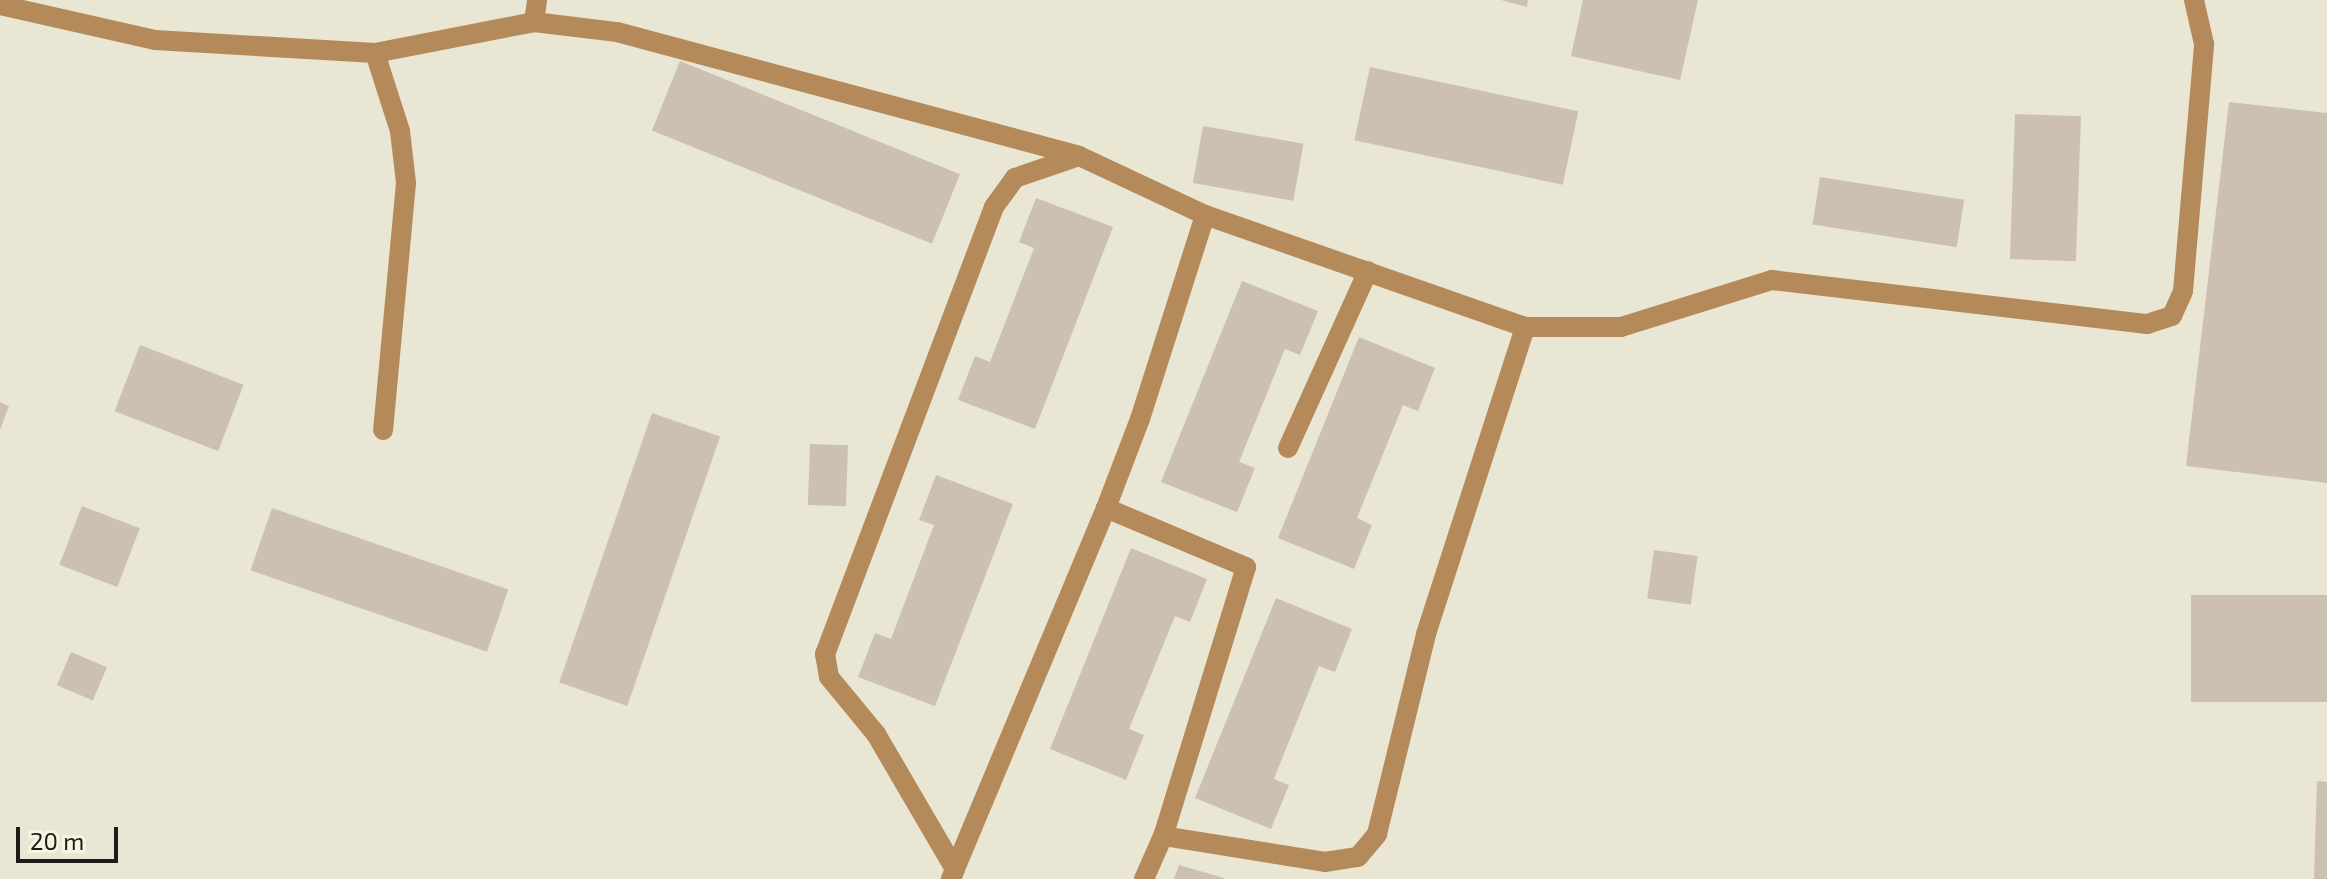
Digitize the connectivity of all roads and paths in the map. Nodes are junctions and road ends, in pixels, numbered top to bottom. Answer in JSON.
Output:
{"nodes":[{"id":1,"x":537,"y":0,"type":"edge"},
{"id":2,"x":2194,"y":0,"type":"edge"},
{"id":3,"x":0,"y":5,"type":"edge"},
{"id":4,"x":534,"y":22,"type":"junction"},
{"id":5,"x":375,"y":53,"type":"junction"},
{"id":6,"x":1079,"y":156,"type":"junction"},
{"id":7,"x":1205,"y":215,"type":"junction"},
{"id":8,"x":1368,"y":271,"type":"junction"},
{"id":9,"x":1525,"y":327,"type":"junction"},
{"id":10,"x":383,"y":430,"type":"dead end"},
{"id":11,"x":1288,"y":448,"type":"dead end"},
{"id":12,"x":1106,"y":508,"type":"junction"},
{"id":13,"x":1163,"y":836,"type":"junction"},
{"id":14,"x":953,"y":874,"type":"edge"},
{"id":15,"x":1144,"y":879,"type":"edge"}],
"edges":[{"from":1,"to":4,"type":"street"},
{"from":2,"to":9,"type":"street"},
{"from":3,"to":5,"type":"street"},
{"from":4,"to":5,"type":"street"},
{"from":4,"to":6,"type":"street"},
{"from":5,"to":10,"type":"street"},
{"from":6,"to":7,"type":"street"},
{"from":6,"to":14,"type":"street"},
{"from":7,"to":8,"type":"street"},
{"from":7,"to":12,"type":"street"},
{"from":8,"to":9,"type":"street"},
{"from":8,"to":11,"type":"street"},
{"from":9,"to":13,"type":"street"},
{"from":12,"to":13,"type":"street"},
{"from":12,"to":14,"type":"street"},
{"from":13,"to":15,"type":"street"}]}
